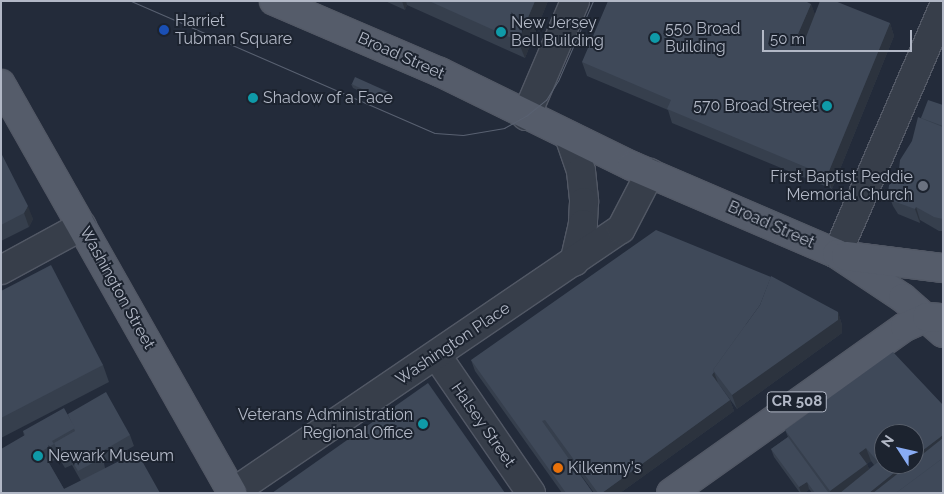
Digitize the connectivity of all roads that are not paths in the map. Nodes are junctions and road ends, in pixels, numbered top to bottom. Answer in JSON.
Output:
{"nodes":[{"id":1,"x":274,"y":1,"type":"edge"},
{"id":2,"x":575,"y":1,"type":"edge"},
{"id":3,"x":943,"y":8,"type":"edge"},
{"id":4,"x":1,"y":84,"type":"edge"},
{"id":5,"x":526,"y":116,"type":"junction"},
{"id":6,"x":569,"y":136,"type":"junction"},
{"id":7,"x":650,"y":173,"type":"junction"},
{"id":8,"x":82,"y":226,"type":"junction"},
{"id":9,"x":837,"y":254,"type":"junction"},
{"id":10,"x":574,"y":262,"type":"junction"},
{"id":11,"x":943,"y":268,"type":"edge"},
{"id":12,"x":1,"y":270,"type":"edge"},
{"id":13,"x":938,"y":323,"type":"edge"},
{"id":14,"x":437,"y":356,"type":"junction"},
{"id":15,"x":232,"y":493,"type":"edge"},
{"id":16,"x":531,"y":493,"type":"edge"},
{"id":17,"x":671,"y":493,"type":"edge"}],
"edges":[{"from":1,"to":5,"type":"main road","name":"Broad Street"},
{"from":2,"to":5,"type":"street"},
{"from":3,"to":9,"type":"street"},
{"from":4,"to":8,"type":"main road","name":"Washington Street"},
{"from":5,"to":6,"type":"main road","name":"Broad Street"},
{"from":6,"to":7,"type":"main road","name":"Broad Street"},
{"from":6,"to":10,"type":"street"},
{"from":7,"to":9,"type":"main road","name":"Broad Street"},
{"from":7,"to":10,"type":"street","name":"Washington Place"},
{"from":8,"to":12,"type":"street"},
{"from":8,"to":15,"type":"main road","name":"Washington Street"},
{"from":9,"to":11,"type":"main road"},
{"from":9,"to":13,"type":"main road"},
{"from":10,"to":14,"type":"street","name":"Washington Place"},
{"from":13,"to":17,"type":"main road","number":"CR 508"},
{"from":14,"to":15,"type":"street","name":"Washington Place"},
{"from":14,"to":16,"type":"street","name":"Halsey Street"}]}
